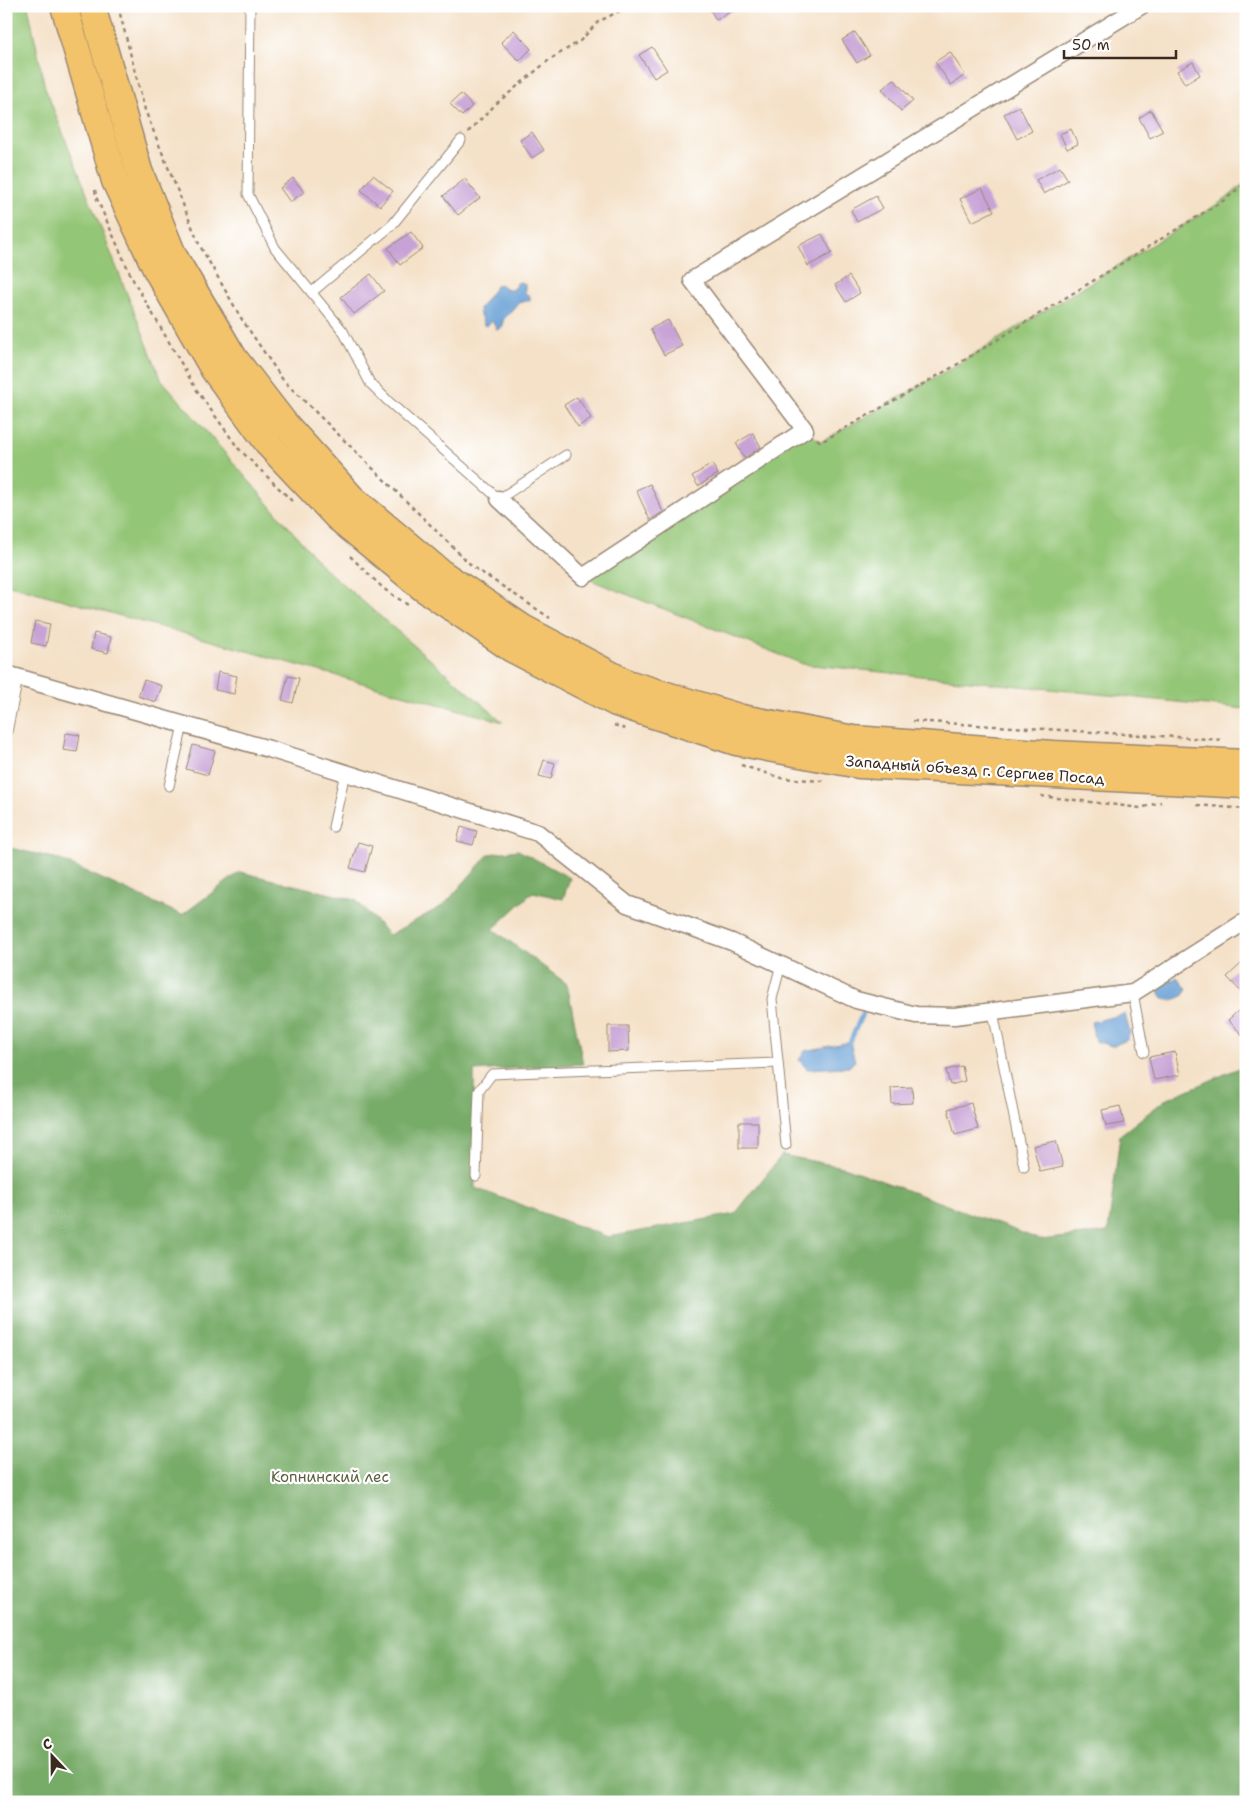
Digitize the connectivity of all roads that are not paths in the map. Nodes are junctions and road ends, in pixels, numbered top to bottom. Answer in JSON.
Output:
{"nodes":[{"id":1,"x":64,"y":6,"type":"edge"},
{"id":2,"x":92,"y":6,"type":"edge"},
{"id":3,"x":250,"y":6,"type":"edge"},
{"id":4,"x":1141,"y":6,"type":"edge"},
{"id":5,"x":461,"y":140,"type":"road end"},
{"id":6,"x":312,"y":292,"type":"junction"},
{"id":7,"x":566,"y":455,"type":"dead end"},
{"id":8,"x":499,"y":498,"type":"junction"},
{"id":9,"x":12,"y":676,"type":"edge"},
{"id":10,"x":183,"y":725,"type":"junction"},
{"id":11,"x":6,"y":737,"type":"edge"},
{"id":12,"x":1246,"y":763,"type":"edge"},
{"id":13,"x":345,"y":773,"type":"junction"},
{"id":14,"x":1246,"y":785,"type":"edge"},
{"id":15,"x":169,"y":786,"type":"dead end"},
{"id":16,"x":333,"y":827,"type":"dead end"},
{"id":17,"x":1246,"y":922,"type":"edge"},
{"id":18,"x":781,"y":964,"type":"junction"},
{"id":19,"x":1132,"y":993,"type":"junction"},
{"id":20,"x":993,"y":1012,"type":"junction"},
{"id":21,"x":1144,"y":1052,"type":"dead end"},
{"id":22,"x":778,"y":1063,"type":"junction"},
{"id":23,"x":786,"y":1145,"type":"dead end"},
{"id":24,"x":1024,"y":1167,"type":"dead end"},
{"id":25,"x":476,"y":1176,"type":"dead end"}],
"edges":[{"from":1,"to":14,"type":"main road","name":"Западный объезд г. Сергиев Посад"},
{"from":2,"to":12,"type":"main road","name":"Западный объезд г. Сергиев Посад"},
{"from":3,"to":6,"type":"lane"},
{"from":4,"to":8,"type":"street"},
{"from":5,"to":6,"type":"lane"},
{"from":6,"to":8,"type":"lane"},
{"from":7,"to":8,"type":"lane"},
{"from":9,"to":10,"type":"street"},
{"from":9,"to":11,"type":"lane"},
{"from":10,"to":13,"type":"street"},
{"from":10,"to":15,"type":"lane"},
{"from":13,"to":16,"type":"lane"},
{"from":13,"to":18,"type":"street"},
{"from":17,"to":19,"type":"street"},
{"from":18,"to":20,"type":"street"},
{"from":18,"to":22,"type":"lane"},
{"from":19,"to":20,"type":"street"},
{"from":19,"to":21,"type":"lane"},
{"from":20,"to":24,"type":"lane"},
{"from":22,"to":23,"type":"lane"},
{"from":22,"to":25,"type":"lane"}]}
